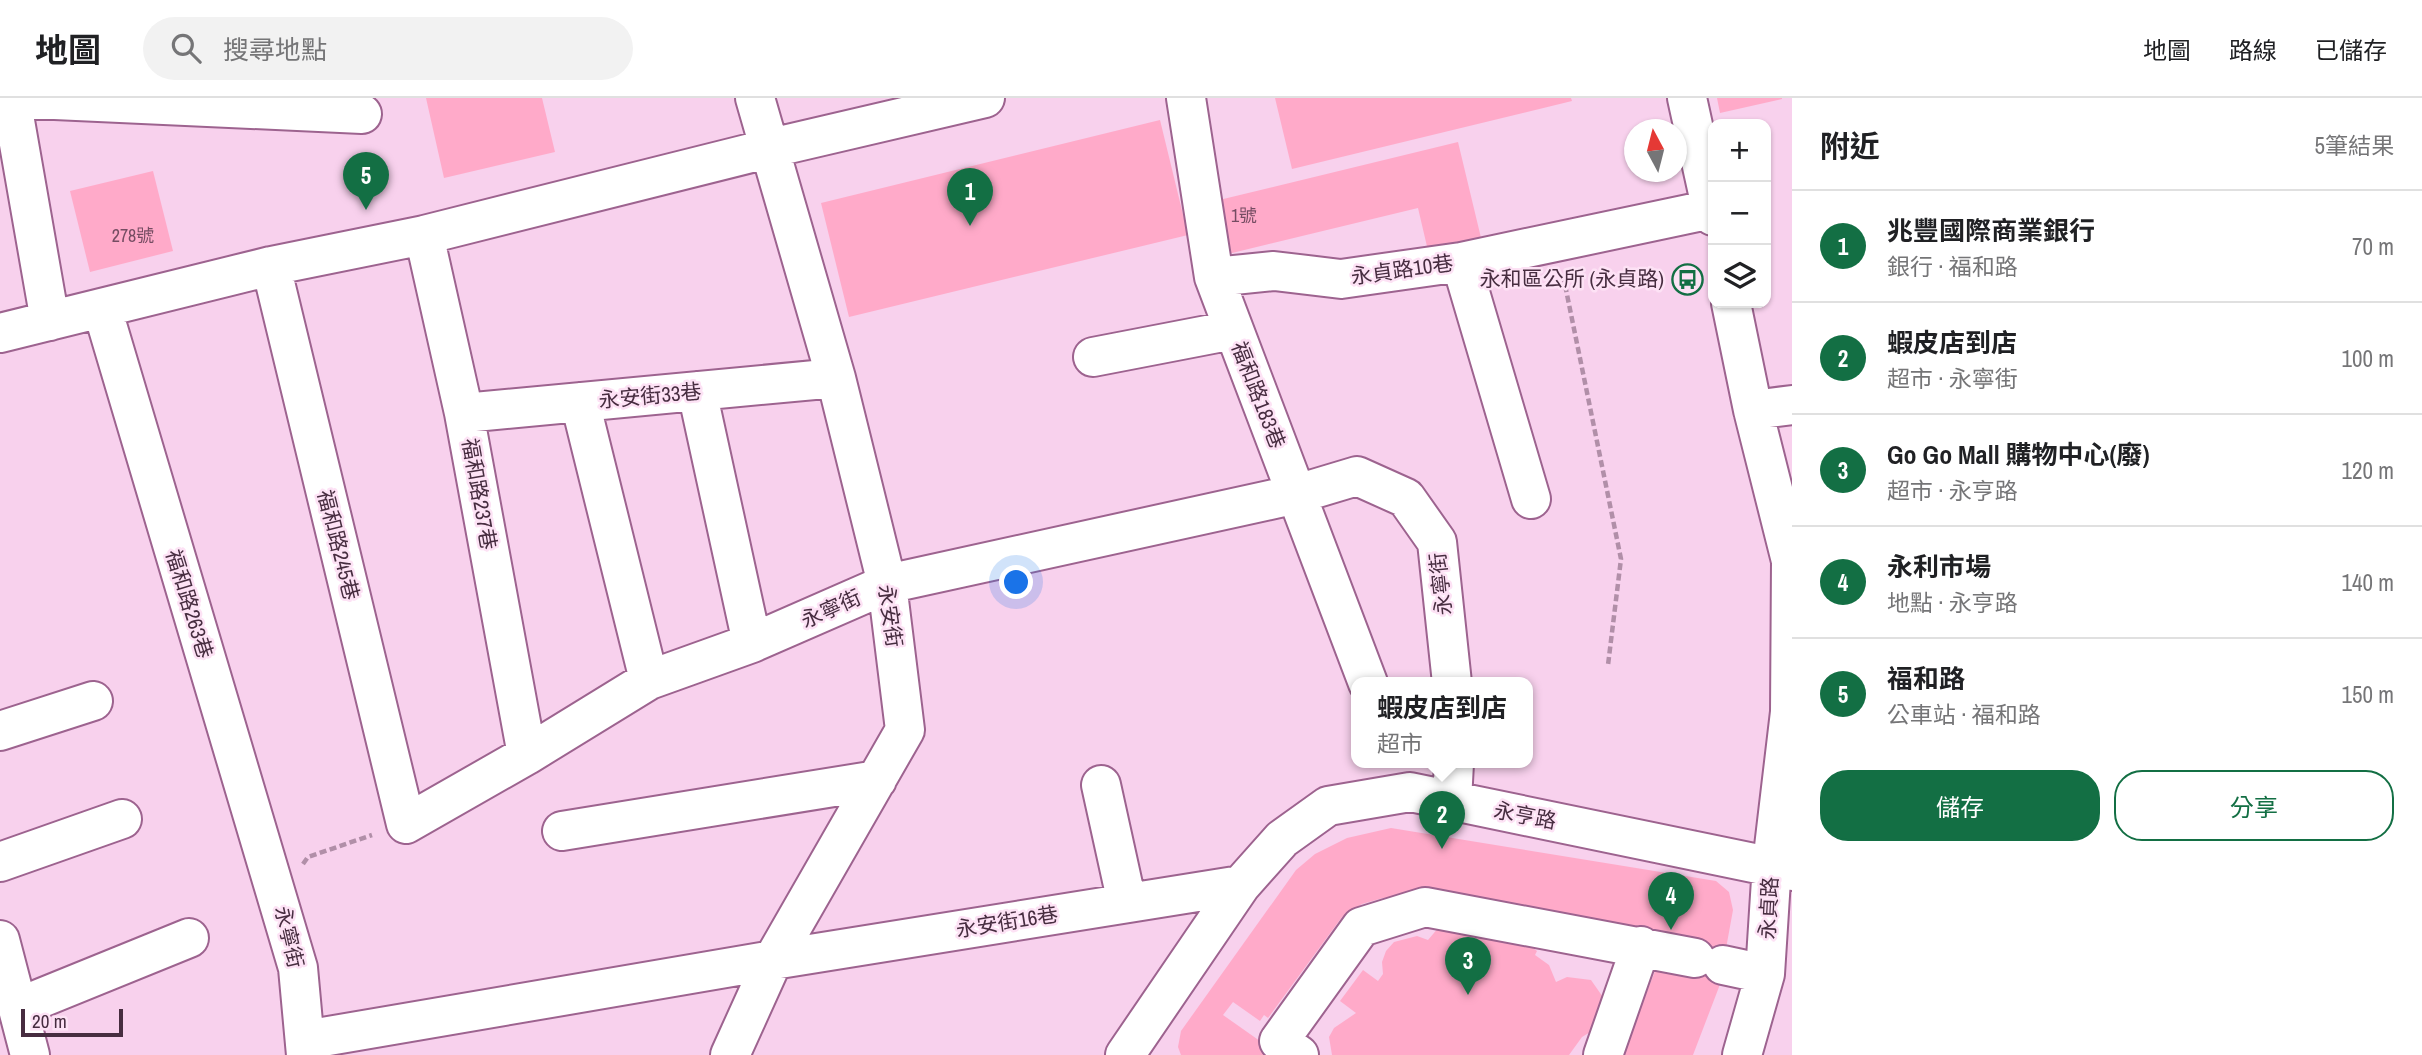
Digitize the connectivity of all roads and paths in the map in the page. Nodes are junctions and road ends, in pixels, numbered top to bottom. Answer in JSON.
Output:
{"nodes":[{"id":1,"x":11,"y":98,"type":"edge"},
{"id":2,"x":755,"y":98,"type":"edge"},
{"id":3,"x":985,"y":98,"type":"edge"},
{"id":4,"x":1186,"y":98,"type":"edge"},
{"id":5,"x":1686,"y":98,"type":"edge"},
{"id":6,"x":362,"y":114,"type":"dead end"},
{"id":7,"x":767,"y":149,"type":"junction"},
{"id":8,"x":1708,"y":191,"type":"edge"},
{"id":9,"x":1708,"y":213,"type":"edge"},
{"id":10,"x":424,"y":235,"type":"junction"},
{"id":11,"x":1556,"y":243,"type":"junction"},
{"id":12,"x":1461,"y":262,"type":"junction"},
{"id":13,"x":271,"y":266,"type":"junction"},
{"id":14,"x":1214,"y":277,"type":"junction"},
{"id":15,"x":102,"y":308,"type":"junction"},
{"id":16,"x":1732,"y":308,"type":"edge"},
{"id":17,"x":50,"y":321,"type":"junction"},
{"id":18,"x":1233,"y":330,"type":"junction"},
{"id":19,"x":0,"y":333,"type":"edge"},
{"id":20,"x":1093,"y":356,"type":"dead end"},
{"id":21,"x":836,"y":378,"type":"junction"},
{"id":22,"x":697,"y":391,"type":"junction"},
{"id":23,"x":580,"y":402,"type":"junction"},
{"id":24,"x":1792,"y":405,"type":"edge"},
{"id":25,"x":1753,"y":410,"type":"junction"},
{"id":26,"x":464,"y":413,"type":"junction"},
{"id":27,"x":1297,"y":494,"type":"junction"},
{"id":28,"x":1531,"y":499,"type":"dead end"},
{"id":29,"x":887,"y":584,"type":"junction"},
{"id":30,"x":752,"y":643,"type":"junction"},
{"id":31,"x":1608,"y":665,"type":"dead end"},
{"id":32,"x":1366,"y":677,"type":"edge"},
{"id":33,"x":1451,"y":677,"type":"edge"},
{"id":34,"x":649,"y":680,"type":"junction"},
{"id":35,"x":1791,"y":695,"type":"edge"},
{"id":36,"x":93,"y":701,"type":"dead end"},
{"id":37,"x":0,"y":730,"type":"edge"},
{"id":38,"x":527,"y":755,"type":"junction"},
{"id":39,"x":1454,"y":768,"type":"edge"},
{"id":40,"x":1405,"y":778,"type":"edge"},
{"id":41,"x":877,"y":780,"type":"junction"},
{"id":42,"x":1101,"y":785,"type":"dead end"},
{"id":43,"x":1452,"y":802,"type":"junction"},
{"id":44,"x":122,"y":819,"type":"dead end"},
{"id":45,"x":406,"y":824,"type":"junction"},
{"id":46,"x":562,"y":831,"type":"dead end"},
{"id":47,"x":0,"y":862,"type":"edge"},
{"id":48,"x":1782,"y":867,"type":"edge"},
{"id":49,"x":1241,"y":884,"type":"junction"},
{"id":50,"x":277,"y":900,"type":"junction"},
{"id":51,"x":1127,"y":903,"type":"junction"},
{"id":52,"x":189,"y":938,"type":"dead end"},
{"id":53,"x":0,"y":940,"type":"edge"},
{"id":54,"x":1641,"y":946,"type":"junction"},
{"id":55,"x":773,"y":960,"type":"junction"},
{"id":56,"x":1765,"y":974,"type":"junction"},
{"id":57,"x":19,"y":1007,"type":"junction"},
{"id":58,"x":306,"y":1048,"type":"edge"},
{"id":59,"x":1129,"y":1054,"type":"edge"},
{"id":60,"x":30,"y":1055,"type":"edge"},
{"id":61,"x":730,"y":1055,"type":"edge"},
{"id":62,"x":1299,"y":1055,"type":"edge"},
{"id":63,"x":1603,"y":1055,"type":"edge"},
{"id":64,"x":1742,"y":1055,"type":"edge"}],
"edges":[{"from":1,"to":6,"type":"street"},
{"from":1,"to":17,"type":"street"},
{"from":2,"to":7,"type":"street","name":"永安街"},
{"from":3,"to":7,"type":"street"},
{"from":4,"to":14,"type":"street","name":"福和路183巷"},
{"from":5,"to":8,"type":"street"},
{"from":7,"to":10,"type":"street"},
{"from":7,"to":21,"type":"street","name":"永安街"},
{"from":9,"to":11,"type":"street","name":"永貞路10巷"},
{"from":10,"to":13,"type":"street"},
{"from":10,"to":26,"type":"street","name":"福和路237巷"},
{"from":11,"to":12,"type":"street","name":"永貞路10巷"},
{"from":11,"to":31,"type":"path"},
{"from":12,"to":14,"type":"street","name":"永貞路10巷"},
{"from":12,"to":28,"type":"street"},
{"from":13,"to":15,"type":"street"},
{"from":13,"to":45,"type":"street","name":"福和路245巷"},
{"from":14,"to":18,"type":"street","name":"福和路183巷"},
{"from":15,"to":17,"type":"street"},
{"from":15,"to":50,"type":"street","name":"福和路263巷"},
{"from":16,"to":25,"type":"street","name":"永貞路"},
{"from":17,"to":19,"type":"street"},
{"from":18,"to":20,"type":"street"},
{"from":18,"to":27,"type":"street","name":"福和路183巷"},
{"from":21,"to":22,"type":"street","name":"永安街33巷"},
{"from":21,"to":29,"type":"street","name":"永安街"},
{"from":22,"to":23,"type":"street","name":"永安街33巷"},
{"from":22,"to":30,"type":"street"},
{"from":23,"to":26,"type":"street","name":"永安街33巷"},
{"from":23,"to":34,"type":"street"},
{"from":24,"to":25,"type":"street"},
{"from":25,"to":35,"type":"street","name":"永貞路"},
{"from":26,"to":38,"type":"street","name":"福和路237巷"},
{"from":27,"to":29,"type":"street","name":"永寧街"},
{"from":27,"to":32,"type":"street","name":"福和路183巷"},
{"from":27,"to":33,"type":"street","name":"永寧街"},
{"from":29,"to":30,"type":"street","name":"永寧街"},
{"from":29,"to":41,"type":"street","name":"永安街"},
{"from":30,"to":34,"type":"street","name":"永寧街"},
{"from":34,"to":38,"type":"street","name":"永寧街"},
{"from":35,"to":48,"type":"street","name":"永貞路"},
{"from":36,"to":37,"type":"street"},
{"from":38,"to":45,"type":"street","name":"永寧街"},
{"from":39,"to":43,"type":"street"},
{"from":40,"to":43,"type":"street","name":"永亨路"},
{"from":40,"to":49,"type":"street","name":"永亨路"},
{"from":41,"to":46,"type":"street"},
{"from":41,"to":55,"type":"street","name":"永安街"},
{"from":42,"to":51,"type":"street"},
{"from":43,"to":48,"type":"street","name":"永亨路"},
{"from":44,"to":47,"type":"street"},
{"from":45,"to":50,"type":"path","name":"永寧街"},
{"from":48,"to":56,"type":"street","name":"永貞路"},
{"from":49,"to":51,"type":"street","name":"永安街16巷"},
{"from":49,"to":59,"type":"street","name":"永亨路"},
{"from":50,"to":58,"type":"street","name":"永寧街"},
{"from":51,"to":55,"type":"street","name":"永安街16巷"},
{"from":52,"to":57,"type":"street"},
{"from":53,"to":57,"type":"street"},
{"from":54,"to":56,"type":"street"},
{"from":54,"to":62,"type":"street"},
{"from":54,"to":63,"type":"street"},
{"from":55,"to":58,"type":"street","name":"永安街16巷"},
{"from":55,"to":61,"type":"street","name":"永安街"},
{"from":56,"to":64,"type":"street","name":"永貞路"},
{"from":57,"to":60,"type":"street"}]}
